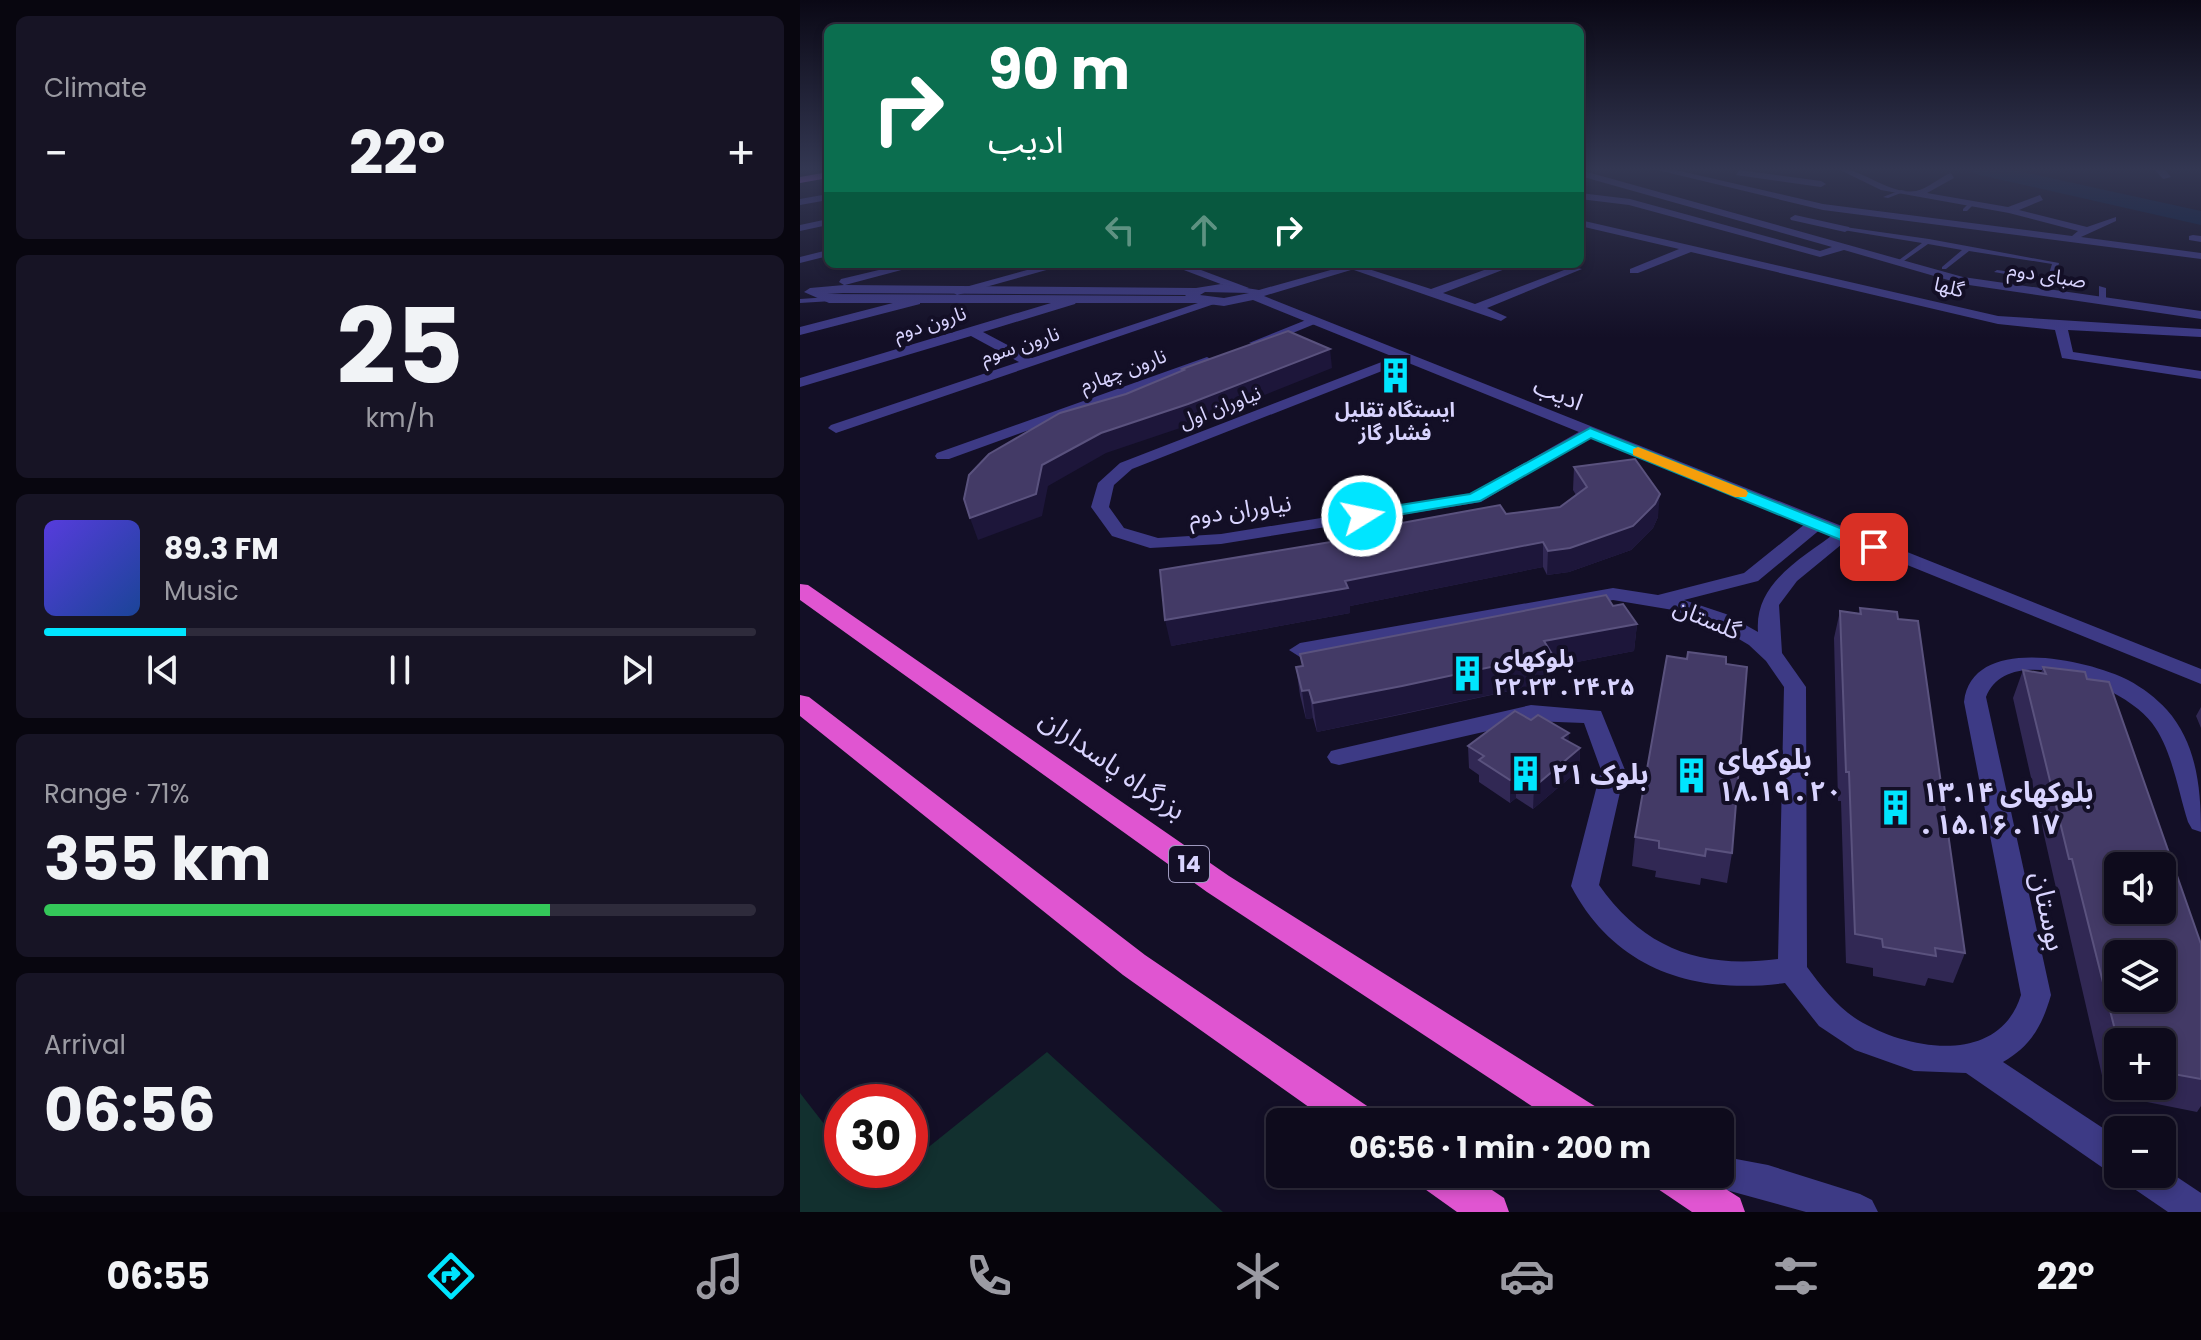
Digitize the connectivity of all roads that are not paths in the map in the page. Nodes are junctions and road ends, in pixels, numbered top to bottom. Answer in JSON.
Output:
{"nodes":[{"id":1,"x":1587,"y":225,"type":"edge"},
{"id":2,"x":1712,"y":225,"type":"edge"},
{"id":3,"x":1766,"y":225,"type":"edge"},
{"id":4,"x":1826,"y":225,"type":"edge"},
{"id":5,"x":1956,"y":225,"type":"edge"},
{"id":6,"x":2066,"y":225,"type":"edge"},
{"id":7,"x":2099,"y":225,"type":"edge"},
{"id":8,"x":1607,"y":229,"type":"junction"},
{"id":9,"x":1845,"y":229,"type":"joint"},
{"id":10,"x":2087,"y":230,"type":"junction"},
{"id":11,"x":1584,"y":238,"type":"edge"},
{"id":12,"x":2066,"y":239,"type":"junction"},
{"id":13,"x":1929,"y":241,"type":"junction"},
{"id":14,"x":1847,"y":246,"type":"junction"},
{"id":15,"x":1691,"y":248,"type":"junction"},
{"id":16,"x":1968,"y":248,"type":"junction"},
{"id":17,"x":824,"y":254,"type":"edge"},
{"id":18,"x":2201,"y":256,"type":"edge"},
{"id":19,"x":800,"y":260,"type":"edge"},
{"id":20,"x":1901,"y":261,"type":"junction"},
{"id":21,"x":903,"y":268,"type":"edge"},
{"id":22,"x":1046,"y":268,"type":"edge"},
{"id":23,"x":1184,"y":268,"type":"edge"},
{"id":24,"x":1196,"y":268,"type":"edge"},
{"id":25,"x":1352,"y":268,"type":"edge"},
{"id":26,"x":1365,"y":268,"type":"edge"},
{"id":27,"x":1501,"y":268,"type":"edge"},
{"id":28,"x":1944,"y":268,"type":"dead end"},
{"id":29,"x":1576,"y":269,"type":"dead end"},
{"id":30,"x":1189,"y":270,"type":"junction"},
{"id":31,"x":1634,"y":271,"type":"dead end"},
{"id":32,"x":1997,"y":272,"type":"dead end"},
{"id":33,"x":2102,"y":288,"type":"dead end"},
{"id":34,"x":957,"y":291,"type":"junction"},
{"id":35,"x":1251,"y":293,"type":"junction"},
{"id":36,"x":1432,"y":293,"type":"junction"},
{"id":37,"x":803,"y":295,"type":"edge"},
{"id":38,"x":1196,"y":296,"type":"junction"},
{"id":39,"x":916,"y":301,"type":"junction"},
{"id":40,"x":1071,"y":301,"type":"junction"},
{"id":41,"x":1217,"y":301,"type":"junction"},
{"id":42,"x":2103,"y":302,"type":"junction"},
{"id":43,"x":1476,"y":308,"type":"junction"},
{"id":44,"x":2201,"y":315,"type":"edge"},
{"id":45,"x":1501,"y":317,"type":"dead end"},
{"id":46,"x":1316,"y":321,"type":"junction"},
{"id":47,"x":2061,"y":326,"type":"junction"},
{"id":48,"x":800,"y":331,"type":"edge"},
{"id":49,"x":972,"y":331,"type":"junction"},
{"id":50,"x":2201,"y":333,"type":"edge"},
{"id":51,"x":1405,"y":357,"type":"junction"},
{"id":52,"x":1030,"y":363,"type":"junction"},
{"id":53,"x":2201,"y":375,"type":"edge"},
{"id":54,"x":800,"y":383,"type":"edge"},
{"id":55,"x":836,"y":428,"type":"dead end"},
{"id":56,"x":1590,"y":432,"type":"junction"},
{"id":57,"x":943,"y":456,"type":"dead end"},
{"id":58,"x":1816,"y":524,"type":"junction"},
{"id":59,"x":1118,"y":532,"type":"joint"},
{"id":60,"x":1844,"y":535,"type":"junction"},
{"id":61,"x":800,"y":590,"type":"edge"},
{"id":62,"x":1658,"y":599,"type":"junction"},
{"id":63,"x":1300,"y":650,"type":"edge"},
{"id":64,"x":1772,"y":656,"type":"junction"},
{"id":65,"x":2201,"y":677,"type":"edge"},
{"id":66,"x":800,"y":703,"type":"edge"},
{"id":67,"x":1339,"y":757,"type":"dead end"},
{"id":68,"x":2201,"y":822,"type":"edge"},
{"id":69,"x":1792,"y":970,"type":"junction"},
{"id":70,"x":1970,"y":1058,"type":"junction"},
{"id":71,"x":1340,"y":1108,"type":"edge"},
{"id":72,"x":1566,"y":1108,"type":"edge"},
{"id":73,"x":2104,"y":1149,"type":"edge"},
{"id":74,"x":1734,"y":1176,"type":"edge"},
{"id":75,"x":1455,"y":1188,"type":"edge"},
{"id":76,"x":1689,"y":1188,"type":"edge"},
{"id":77,"x":2163,"y":1188,"type":"edge"},
{"id":78,"x":1490,"y":1212,"type":"edge"},
{"id":79,"x":1726,"y":1212,"type":"edge"},
{"id":80,"x":1860,"y":1212,"type":"edge"},
{"id":81,"x":2199,"y":1212,"type":"edge"}],
"edges":[{"from":1,"to":8,"type":"street","name":"گلها"},
{"from":2,"to":14,"type":"street"},
{"from":3,"to":14,"type":"street","name":"صبای دوم"},
{"from":4,"to":9,"type":"street"},
{"from":5,"to":12,"type":"street"},
{"from":6,"to":10,"type":"street"},
{"from":7,"to":10,"type":"street"},
{"from":8,"to":11,"type":"street"},
{"from":8,"to":15,"type":"street","name":"گلها"},
{"from":9,"to":13,"type":"lane"},
{"from":10,"to":12,"type":"street"},
{"from":12,"to":18,"type":"street"},
{"from":13,"to":16,"type":"lane"},
{"from":13,"to":20,"type":"lane"},
{"from":14,"to":20,"type":"street","name":"صبای دوم"},
{"from":15,"to":31,"type":"street"},
{"from":15,"to":47,"type":"street","name":"گلها"},
{"from":16,"to":28,"type":"lane"},
{"from":16,"to":32,"type":"lane"},
{"from":17,"to":19,"type":"street"},
{"from":20,"to":42,"type":"street","name":"صبای دوم"},
{"from":21,"to":37,"type":"street"},
{"from":22,"to":34,"type":"street"},
{"from":23,"to":30,"type":"street","name":"ادیب"},
{"from":24,"to":30,"type":"street"},
{"from":25,"to":35,"type":"street"},
{"from":26,"to":36,"type":"street"},
{"from":27,"to":36,"type":"street"},
{"from":29,"to":43,"type":"street"},
{"from":30,"to":35,"type":"street","name":"ادیب"},
{"from":33,"to":42,"type":"lane"},
{"from":34,"to":37,"type":"street"},
{"from":34,"to":38,"type":"street"},
{"from":35,"to":38,"type":"street"},
{"from":35,"to":41,"type":"street"},
{"from":35,"to":46,"type":"street","name":"ادیب"},
{"from":36,"to":43,"type":"street"},
{"from":37,"to":39,"type":"street"},
{"from":38,"to":40,"type":"street"},
{"from":38,"to":41,"type":"street"},
{"from":39,"to":40,"type":"street"},
{"from":39,"to":48,"type":"street"},
{"from":40,"to":49,"type":"street","name":"نارون دوم"},
{"from":41,"to":52,"type":"street","name":"نارون سوم"},
{"from":42,"to":44,"type":"street","name":"صبای دوم"},
{"from":43,"to":45,"type":"street"},
{"from":46,"to":51,"type":"street","name":"ادیب"},
{"from":46,"to":57,"type":"street","name":"نارون چهارم"},
{"from":47,"to":50,"type":"street","name":"گلها"},
{"from":47,"to":53,"type":"street"},
{"from":49,"to":52,"type":"street"},
{"from":49,"to":54,"type":"street","name":"نارون دوم"},
{"from":51,"to":56,"type":"street","name":"ادیب"},
{"from":51,"to":59,"type":"street","name":"نیاوران اول"},
{"from":52,"to":55,"type":"street","name":"نارون سوم"},
{"from":56,"to":58,"type":"street","name":"ادیب"},
{"from":56,"to":59,"type":"street","name":"نیاوران دوم"},
{"from":58,"to":60,"type":"street","name":"ادیب"},
{"from":58,"to":62,"type":"street"},
{"from":60,"to":64,"type":"street"},
{"from":60,"to":65,"type":"street","name":"ادیب"},
{"from":61,"to":72,"type":"highway","name":"بزرگراه پاسداران","number":"14"},
{"from":62,"to":63,"type":"street","name":"گلستان"},
{"from":62,"to":64,"type":"street","name":"گلستان"},
{"from":64,"to":69,"type":"street","name":"گلستان"},
{"from":66,"to":71,"type":"highway"},
{"from":67,"to":69,"type":"street"},
{"from":68,"to":70,"type":"street","name":"بوستان"},
{"from":69,"to":70,"type":"street"},
{"from":70,"to":73,"type":"street"},
{"from":74,"to":80,"type":"street"},
{"from":75,"to":78,"type":"highway"},
{"from":76,"to":79,"type":"highway"},
{"from":77,"to":81,"type":"street"}]}
